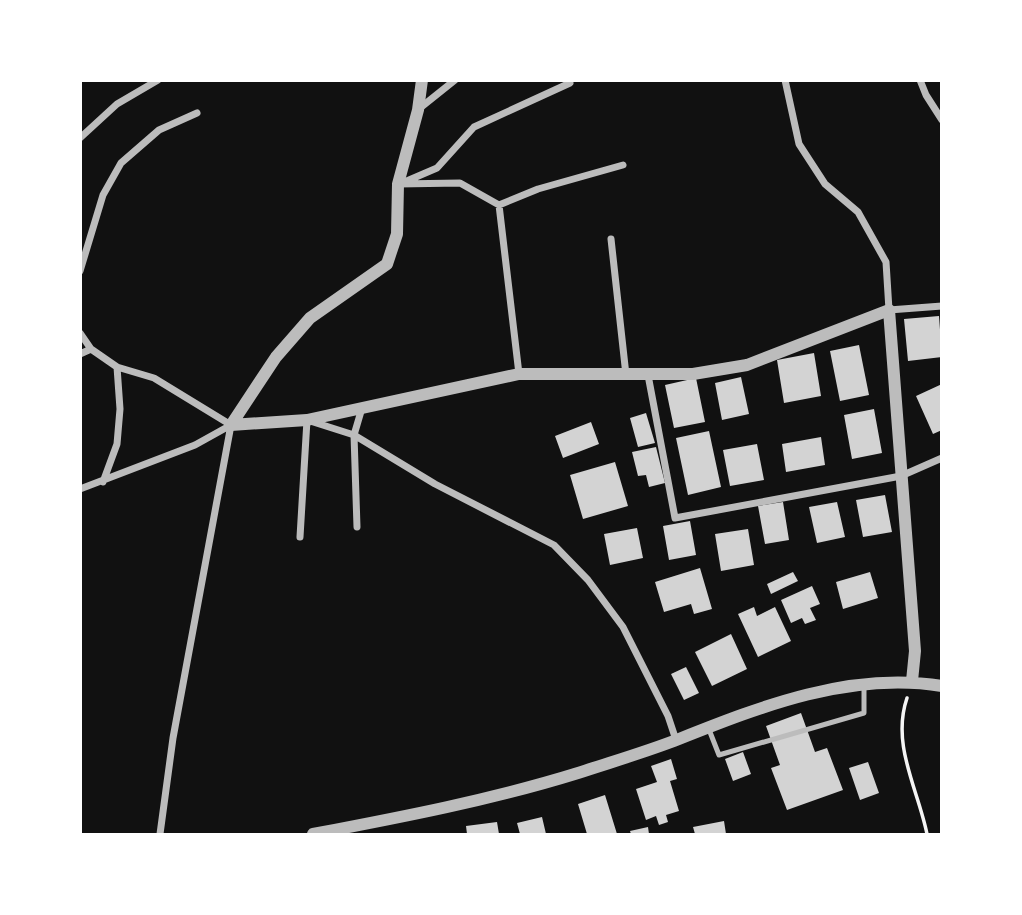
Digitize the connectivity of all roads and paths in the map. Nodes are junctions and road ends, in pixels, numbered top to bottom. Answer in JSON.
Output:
{"nodes":[{"id":1,"x":158,"y":80,"type":"edge"},
{"id":2,"x":422,"y":80,"type":"edge"},
{"id":3,"x":455,"y":80,"type":"edge"},
{"id":4,"x":785,"y":80,"type":"edge"},
{"id":5,"x":920,"y":80,"type":"edge"},
{"id":6,"x":570,"y":83,"type":"dead end"},
{"id":7,"x":418,"y":110,"type":"junction"},
{"id":8,"x":197,"y":113,"type":"dead end"},
{"id":9,"x":942,"y":120,"type":"edge"},
{"id":10,"x":80,"y":138,"type":"edge"},
{"id":11,"x":623,"y":166,"type":"dead end"},
{"id":12,"x":398,"y":184,"type":"junction"},
{"id":13,"x":499,"y":205,"type":"junction"},
{"id":14,"x":611,"y":239,"type":"dead end"},
{"id":15,"x":80,"y":271,"type":"edge"},
{"id":16,"x":942,"y":306,"type":"edge"},
{"id":17,"x":889,"y":310,"type":"junction"},
{"id":18,"x":80,"y":333,"type":"edge"},
{"id":19,"x":92,"y":349,"type":"junction"},
{"id":20,"x":80,"y":354,"type":"edge"},
{"id":21,"x":117,"y":367,"type":"junction"},
{"id":22,"x":519,"y":374,"type":"junction"},
{"id":23,"x":626,"y":375,"type":"junction"},
{"id":24,"x":648,"y":375,"type":"junction"},
{"id":25,"x":362,"y":408,"type":"junction"},
{"id":26,"x":307,"y":420,"type":"junction"},
{"id":27,"x":231,"y":425,"type":"junction"},
{"id":28,"x":354,"y":435,"type":"junction"},
{"id":29,"x":942,"y":458,"type":"edge"},
{"id":30,"x":901,"y":476,"type":"junction"},
{"id":31,"x":103,"y":482,"type":"junction"},
{"id":32,"x":80,"y":489,"type":"edge"},
{"id":33,"x":357,"y":527,"type":"dead end"},
{"id":34,"x":300,"y":537,"type":"dead end"},
{"id":35,"x":912,"y":681,"type":"junction"},
{"id":36,"x":864,"y":684,"type":"junction"},
{"id":37,"x":942,"y":686,"type":"edge"},
{"id":38,"x":708,"y":727,"type":"junction"},
{"id":39,"x":676,"y":740,"type":"junction"},
{"id":40,"x":160,"y":835,"type":"edge"},
{"id":41,"x":313,"y":835,"type":"edge"},
{"id":42,"x":928,"y":835,"type":"edge"}],
"edges":[{"from":1,"to":10,"type":"street"},
{"from":2,"to":7,"type":"street"},
{"from":3,"to":7,"type":"street"},
{"from":4,"to":17,"type":"street"},
{"from":5,"to":9,"type":"street"},
{"from":6,"to":12,"type":"street"},
{"from":7,"to":12,"type":"street"},
{"from":8,"to":15,"type":"street"},
{"from":11,"to":13,"type":"street"},
{"from":12,"to":13,"type":"street"},
{"from":12,"to":27,"type":"street"},
{"from":13,"to":22,"type":"street"},
{"from":14,"to":23,"type":"street"},
{"from":16,"to":17,"type":"street"},
{"from":17,"to":24,"type":"street"},
{"from":17,"to":30,"type":"street"},
{"from":18,"to":19,"type":"street"},
{"from":19,"to":20,"type":"street"},
{"from":19,"to":21,"type":"street"},
{"from":21,"to":27,"type":"street"},
{"from":21,"to":31,"type":"street"},
{"from":22,"to":23,"type":"street"},
{"from":22,"to":25,"type":"street"},
{"from":23,"to":24,"type":"street"},
{"from":24,"to":30,"type":"street"},
{"from":25,"to":26,"type":"street"},
{"from":25,"to":28,"type":"street"},
{"from":26,"to":27,"type":"street"},
{"from":26,"to":28,"type":"street"},
{"from":26,"to":34,"type":"street"},
{"from":27,"to":31,"type":"street"},
{"from":27,"to":40,"type":"street"},
{"from":28,"to":33,"type":"street"},
{"from":28,"to":39,"type":"street"},
{"from":29,"to":30,"type":"street"},
{"from":30,"to":35,"type":"street"},
{"from":31,"to":32,"type":"street"},
{"from":35,"to":36,"type":"street"},
{"from":35,"to":37,"type":"street"},
{"from":35,"to":42,"type":"path"},
{"from":36,"to":38,"type":"street"},
{"from":36,"to":38,"type":"lane"},
{"from":38,"to":39,"type":"street"},
{"from":39,"to":41,"type":"street"}]}
